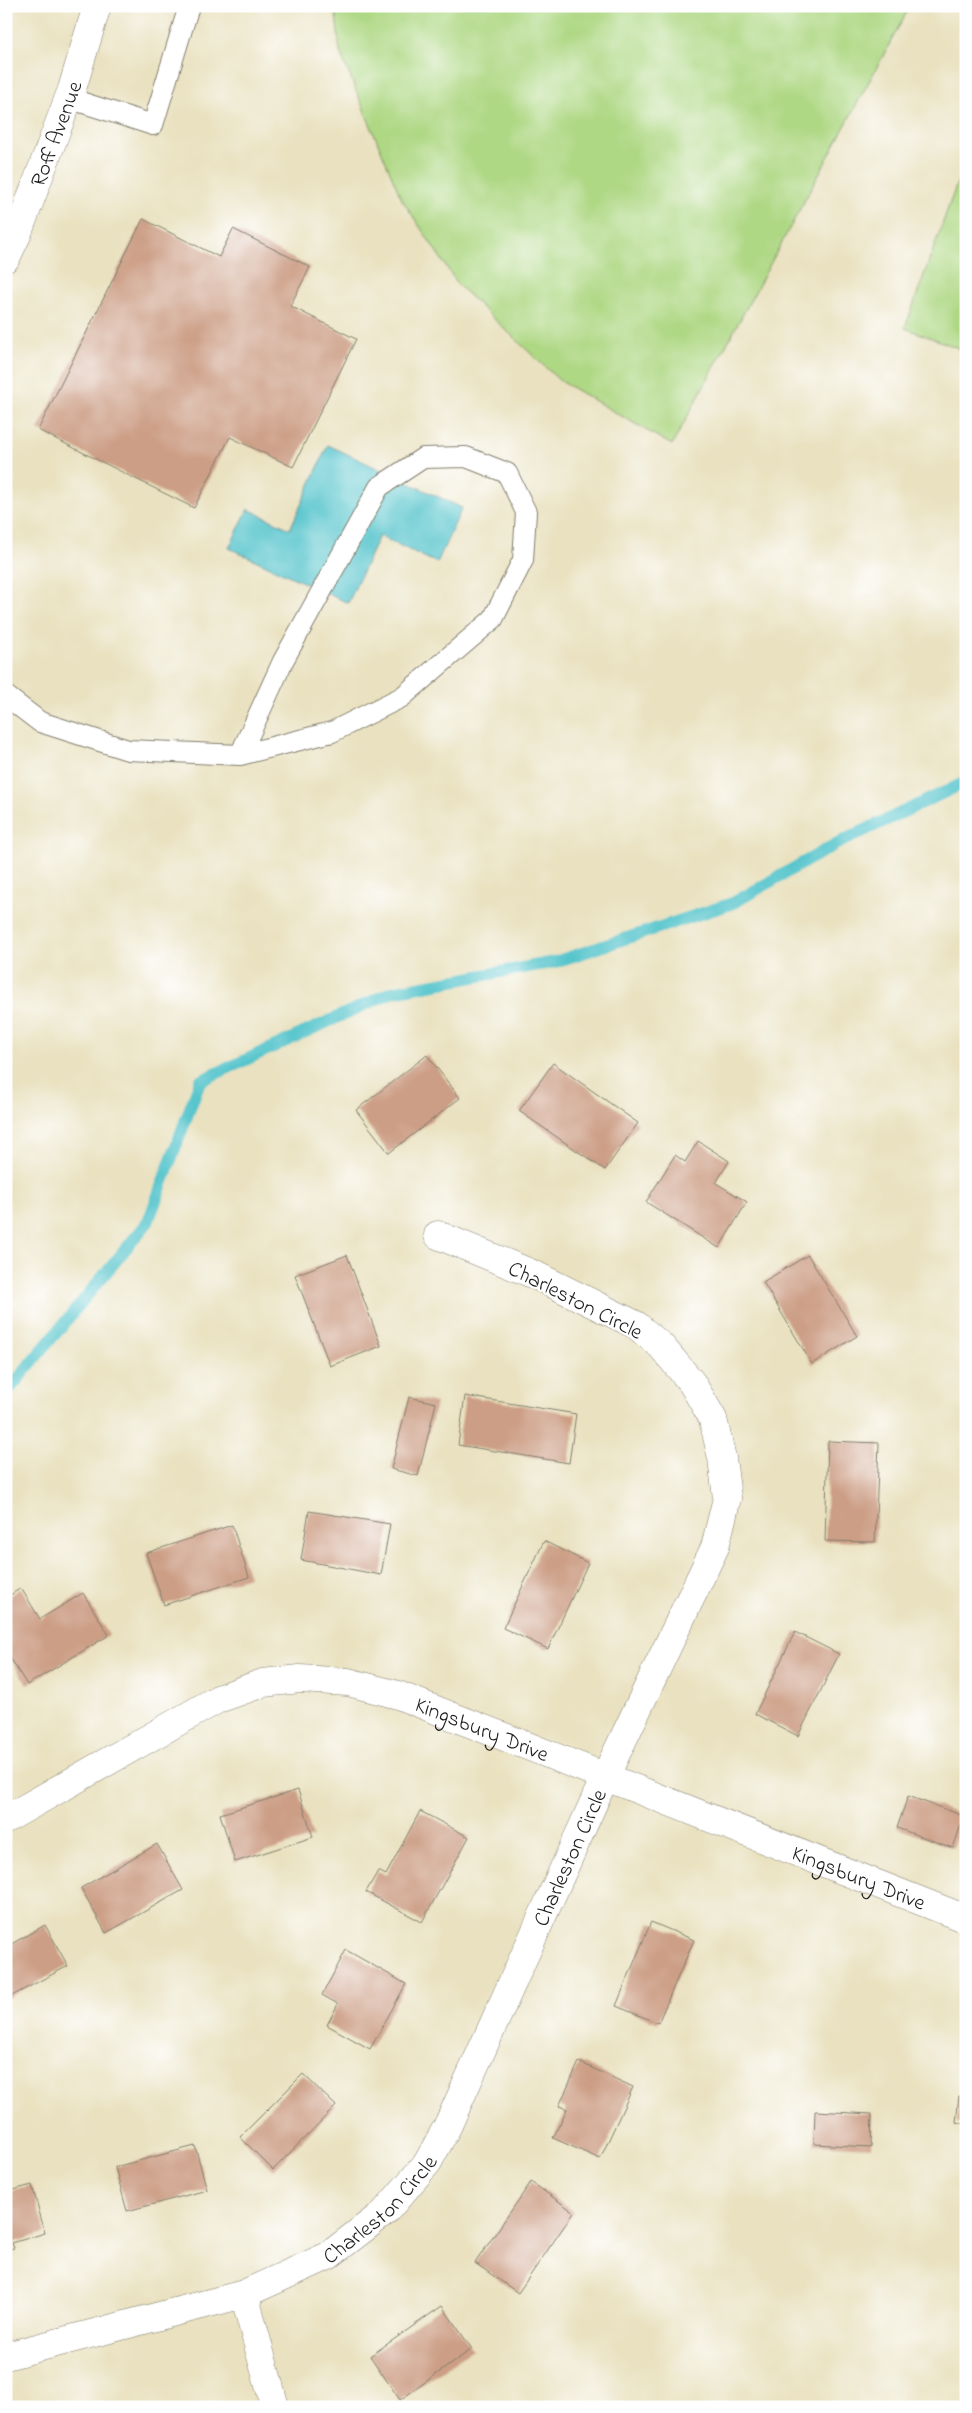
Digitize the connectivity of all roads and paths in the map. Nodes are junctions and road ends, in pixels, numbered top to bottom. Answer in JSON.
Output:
{"nodes":[{"id":1,"x":97,"y":6,"type":"edge"},
{"id":2,"x":189,"y":6,"type":"edge"},
{"id":3,"x":68,"y":98,"type":"junction"},
{"id":4,"x":6,"y":258,"type":"edge"},
{"id":5,"x":6,"y":696,"type":"edge"},
{"id":6,"x":240,"y":755,"type":"junction"},
{"id":7,"x":438,"y":1235,"type":"dead end"},
{"id":8,"x":606,"y":1775,"type":"junction"},
{"id":9,"x":6,"y":1819,"type":"edge"},
{"id":10,"x":966,"y":1919,"type":"edge"},
{"id":11,"x":244,"y":2294,"type":"junction"},
{"id":12,"x":6,"y":2356,"type":"edge"},
{"id":13,"x":275,"y":2407,"type":"edge"}],
"edges":[{"from":1,"to":3,"type":"street","name":"Roff Avenue"},
{"from":2,"to":3,"type":"lane"},
{"from":3,"to":4,"type":"street","name":"Roff Avenue"},
{"from":5,"to":6,"type":"lane"},
{"from":6,"to":6,"type":"lane"},
{"from":7,"to":8,"type":"street","name":"Charleston Circle"},
{"from":8,"to":9,"type":"street","name":"Kingsbury Drive"},
{"from":8,"to":10,"type":"street","name":"Kingsbury Drive"},
{"from":8,"to":11,"type":"street","name":"Charleston Circle"},
{"from":11,"to":12,"type":"street","name":"Charleston Circle"},
{"from":11,"to":13,"type":"street"}]}
